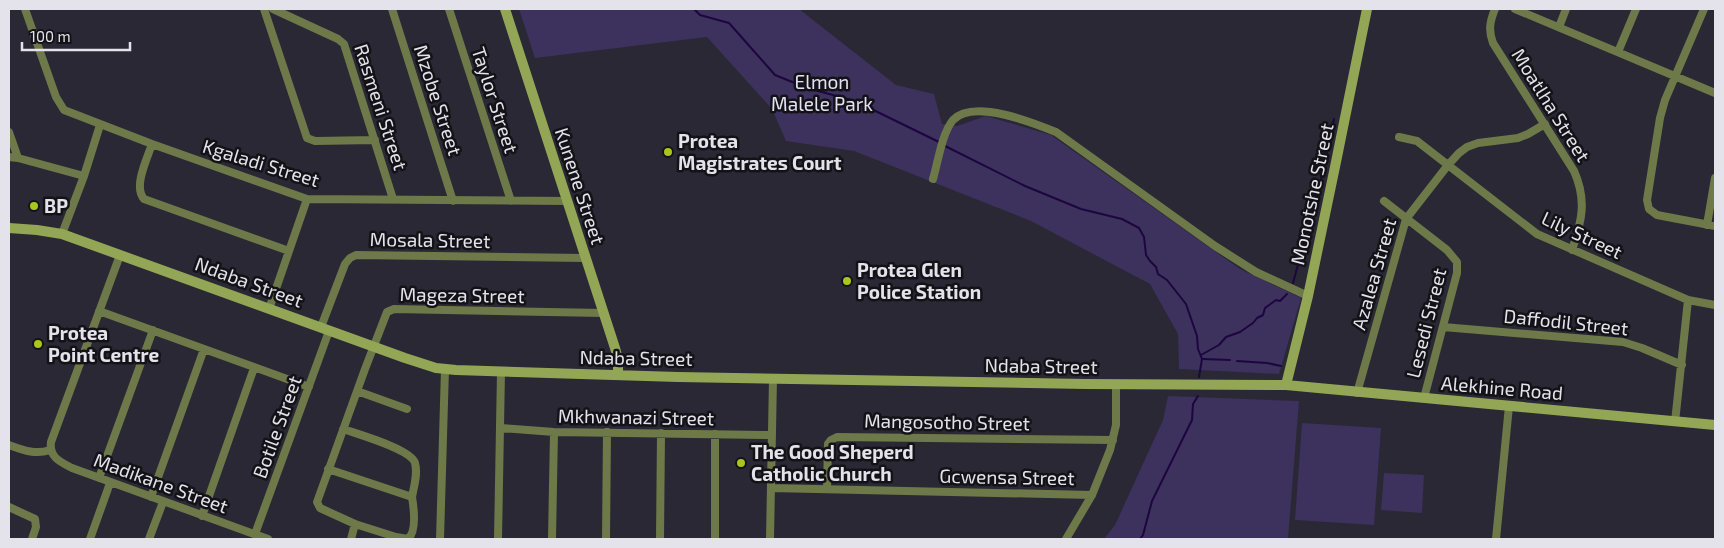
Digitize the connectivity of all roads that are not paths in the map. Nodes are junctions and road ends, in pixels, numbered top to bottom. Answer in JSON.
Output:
{"nodes":[{"id":1,"x":25,"y":9,"type":"edge"},
{"id":2,"x":264,"y":9,"type":"edge"},
{"id":3,"x":273,"y":9,"type":"edge"},
{"id":4,"x":392,"y":9,"type":"edge"},
{"id":5,"x":448,"y":9,"type":"edge"},
{"id":6,"x":505,"y":9,"type":"edge"},
{"id":7,"x":1367,"y":9,"type":"edge"},
{"id":8,"x":1495,"y":9,"type":"edge"},
{"id":9,"x":1515,"y":9,"type":"edge"},
{"id":10,"x":1566,"y":9,"type":"edge"},
{"id":11,"x":1636,"y":9,"type":"edge"},
{"id":12,"x":1704,"y":9,"type":"edge"},
{"id":13,"x":1559,"y":27,"type":"junction"},
{"id":14,"x":1618,"y":52,"type":"junction"},
{"id":15,"x":1676,"y":75,"type":"junction"},
{"id":16,"x":1715,"y":93,"type":"edge"},
{"id":17,"x":1545,"y":124,"type":"junction"},
{"id":18,"x":100,"y":125,"type":"junction"},
{"id":19,"x":9,"y":132,"type":"edge"},
{"id":20,"x":1399,"y":137,"type":"dead end"},
{"id":21,"x":375,"y":140,"type":"junction"},
{"id":22,"x":152,"y":144,"type":"junction"},
{"id":23,"x":9,"y":157,"type":"edge"},
{"id":24,"x":18,"y":158,"type":"junction"},
{"id":25,"x":1448,"y":165,"type":"junction"},
{"id":26,"x":84,"y":176,"type":"junction"},
{"id":27,"x":933,"y":178,"type":"dead end"},
{"id":28,"x":1715,"y":178,"type":"edge"},
{"id":29,"x":307,"y":198,"type":"junction"},
{"id":30,"x":394,"y":200,"type":"junction"},
{"id":31,"x":453,"y":201,"type":"junction"},
{"id":32,"x":567,"y":201,"type":"junction"},
{"id":33,"x":1384,"y":201,"type":"dead end"},
{"id":34,"x":511,"y":202,"type":"junction"},
{"id":35,"x":1406,"y":219,"type":"junction"},
{"id":36,"x":1707,"y":225,"type":"junction"},
{"id":37,"x":1715,"y":226,"type":"edge"},
{"id":38,"x":9,"y":228,"type":"edge"},
{"id":39,"x":62,"y":234,"type":"junction"},
{"id":40,"x":1572,"y":250,"type":"junction"},
{"id":41,"x":289,"y":251,"type":"junction"},
{"id":42,"x":120,"y":255,"type":"junction"},
{"id":43,"x":585,"y":258,"type":"junction"},
{"id":44,"x":1308,"y":296,"type":"junction"},
{"id":45,"x":1688,"y":300,"type":"junction"},
{"id":46,"x":1715,"y":305,"type":"edge"},
{"id":47,"x":269,"y":309,"type":"junction"},
{"id":48,"x":99,"y":310,"type":"junction"},
{"id":49,"x":603,"y":314,"type":"junction"},
{"id":50,"x":1443,"y":327,"type":"junction"},
{"id":51,"x":325,"y":329,"type":"junction"},
{"id":52,"x":153,"y":330,"type":"junction"},
{"id":53,"x":374,"y":347,"type":"junction"},
{"id":54,"x":204,"y":349,"type":"junction"},
{"id":55,"x":1682,"y":365,"type":"junction"},
{"id":56,"x":254,"y":368,"type":"junction"},
{"id":57,"x":445,"y":369,"type":"junction"},
{"id":58,"x":502,"y":371,"type":"junction"},
{"id":59,"x":618,"y":375,"type":"junction"},
{"id":60,"x":773,"y":378,"type":"junction"},
{"id":61,"x":1116,"y":385,"type":"junction"},
{"id":62,"x":1286,"y":385,"type":"junction"},
{"id":63,"x":308,"y":387,"type":"junction"},
{"id":64,"x":357,"y":391,"type":"junction"},
{"id":65,"x":1357,"y":393,"type":"junction"},
{"id":66,"x":1424,"y":398,"type":"junction"},
{"id":67,"x":1509,"y":406,"type":"junction"},
{"id":68,"x":407,"y":409,"type":"dead end"},
{"id":69,"x":1675,"y":422,"type":"junction"},
{"id":70,"x":1715,"y":425,"type":"edge"},
{"id":71,"x":500,"y":428,"type":"junction"},
{"id":72,"x":343,"y":429,"type":"junction"},
{"id":73,"x":554,"y":432,"type":"junction"},
{"id":74,"x":607,"y":432,"type":"junction"},
{"id":75,"x":661,"y":433,"type":"junction"},
{"id":76,"x":715,"y":434,"type":"junction"},
{"id":77,"x":771,"y":435,"type":"junction"},
{"id":78,"x":1113,"y":440,"type":"junction"},
{"id":79,"x":9,"y":446,"type":"edge"},
{"id":80,"x":50,"y":450,"type":"junction"},
{"id":81,"x":328,"y":469,"type":"junction"},
{"id":82,"x":99,"y":478,"type":"junction"},
{"id":83,"x":110,"y":482,"type":"junction"},
{"id":84,"x":771,"y":488,"type":"junction"},
{"id":85,"x":827,"y":489,"type":"junction"},
{"id":86,"x":1092,"y":495,"type":"junction"},
{"id":87,"x":151,"y":497,"type":"junction"},
{"id":88,"x":412,"y":497,"type":"junction"},
{"id":89,"x":163,"y":502,"type":"junction"},
{"id":90,"x":9,"y":507,"type":"edge"},
{"id":91,"x":202,"y":516,"type":"junction"},
{"id":92,"x":355,"y":524,"type":"junction"},
{"id":93,"x":255,"y":534,"type":"junction"},
{"id":94,"x":32,"y":539,"type":"edge"},
{"id":95,"x":90,"y":539,"type":"edge"},
{"id":96,"x":148,"y":539,"type":"edge"},
{"id":97,"x":268,"y":539,"type":"edge"},
{"id":98,"x":351,"y":539,"type":"edge"},
{"id":99,"x":440,"y":539,"type":"edge"},
{"id":100,"x":498,"y":539,"type":"edge"},
{"id":101,"x":552,"y":539,"type":"edge"},
{"id":102,"x":606,"y":539,"type":"edge"},
{"id":103,"x":660,"y":539,"type":"edge"},
{"id":104,"x":715,"y":539,"type":"edge"},
{"id":105,"x":770,"y":539,"type":"edge"},
{"id":106,"x":1066,"y":539,"type":"edge"},
{"id":107,"x":1496,"y":539,"type":"edge"}],
"edges":[{"from":1,"to":18,"type":"street","name":"Kgaladi Street"},
{"from":2,"to":21,"type":"street"},
{"from":3,"to":21,"type":"street","name":"Rasmeni Street"},
{"from":4,"to":31,"type":"street","name":"Mzobe Street"},
{"from":5,"to":34,"type":"street","name":"Taylor Street"},
{"from":6,"to":32,"type":"street","name":"Kunene Street"},
{"from":7,"to":44,"type":"street","name":"Monotshe Street"},
{"from":8,"to":17,"type":"street","name":"Moatlha Street"},
{"from":9,"to":13,"type":"street"},
{"from":10,"to":13,"type":"street"},
{"from":11,"to":14,"type":"street"},
{"from":12,"to":15,"type":"street"},
{"from":13,"to":14,"type":"street"},
{"from":14,"to":15,"type":"street"},
{"from":15,"to":16,"type":"street"},
{"from":15,"to":36,"type":"street"},
{"from":17,"to":25,"type":"street","name":"Azalea Street"},
{"from":17,"to":40,"type":"street","name":"Moatlha Street"},
{"from":18,"to":22,"type":"street","name":"Kgaladi Street"},
{"from":18,"to":26,"type":"street"},
{"from":19,"to":24,"type":"street"},
{"from":20,"to":25,"type":"street","name":"Lily Street"},
{"from":21,"to":30,"type":"street","name":"Rasmeni Street"},
{"from":22,"to":29,"type":"street","name":"Kgaladi Street"},
{"from":22,"to":41,"type":"street"},
{"from":23,"to":24,"type":"street"},
{"from":24,"to":26,"type":"street"},
{"from":25,"to":35,"type":"street","name":"Azalea Street"},
{"from":25,"to":40,"type":"street","name":"Lily Street"},
{"from":26,"to":39,"type":"street"},
{"from":27,"to":44,"type":"street"},
{"from":28,"to":36,"type":"street"},
{"from":29,"to":30,"type":"street","name":"Kgaladi Street"},
{"from":29,"to":41,"type":"street"},
{"from":30,"to":31,"type":"street","name":"Kgaladi Street"},
{"from":31,"to":34,"type":"street","name":"Kgaladi Street"},
{"from":32,"to":34,"type":"street","name":"Kgaladi Street"},
{"from":32,"to":43,"type":"street","name":"Kunene Street"},
{"from":33,"to":35,"type":"street","name":"Lesedi Street"},
{"from":35,"to":50,"type":"street","name":"Lesedi Street"},
{"from":35,"to":65,"type":"street","name":"Azalea Street"},
{"from":36,"to":37,"type":"street"},
{"from":38,"to":39,"type":"street","name":"Ndaba Street"},
{"from":39,"to":42,"type":"street","name":"Ndaba Street"},
{"from":40,"to":45,"type":"street","name":"Lily Street"},
{"from":41,"to":47,"type":"street"},
{"from":42,"to":47,"type":"street","name":"Ndaba Street"},
{"from":42,"to":48,"type":"street"},
{"from":43,"to":49,"type":"street","name":"Kunene Street"},
{"from":43,"to":51,"type":"street","name":"Mosala Street"},
{"from":44,"to":62,"type":"street","name":"Monotshe Street"},
{"from":45,"to":46,"type":"street","name":"Lily Street"},
{"from":45,"to":55,"type":"street"},
{"from":47,"to":51,"type":"street","name":"Ndaba Street"},
{"from":48,"to":52,"type":"street"},
{"from":48,"to":80,"type":"street"},
{"from":49,"to":53,"type":"street","name":"Mageza Street"},
{"from":49,"to":59,"type":"street","name":"Kunene Street"},
{"from":50,"to":55,"type":"street","name":"Daffodil Street"},
{"from":50,"to":66,"type":"street","name":"Lesedi Street"},
{"from":51,"to":53,"type":"street","name":"Ndaba Street"},
{"from":51,"to":63,"type":"street","name":"Botile Street"},
{"from":52,"to":54,"type":"street"},
{"from":52,"to":82,"type":"street"},
{"from":53,"to":57,"type":"street","name":"Ndaba Street"},
{"from":53,"to":64,"type":"street","name":"Mageza Street"},
{"from":54,"to":56,"type":"street"},
{"from":54,"to":87,"type":"street"},
{"from":55,"to":69,"type":"street"},
{"from":56,"to":63,"type":"street"},
{"from":56,"to":91,"type":"street"},
{"from":57,"to":58,"type":"street","name":"Ndaba Street"},
{"from":57,"to":99,"type":"street"},
{"from":58,"to":59,"type":"street","name":"Ndaba Street"},
{"from":58,"to":71,"type":"street"},
{"from":59,"to":60,"type":"street","name":"Ndaba Street"},
{"from":60,"to":61,"type":"street","name":"Ndaba Street"},
{"from":60,"to":77,"type":"street"},
{"from":61,"to":62,"type":"street","name":"Ndaba Street"},
{"from":61,"to":78,"type":"street"},
{"from":62,"to":65,"type":"street","name":"Alekhine Road"},
{"from":63,"to":93,"type":"street","name":"Botile Street"},
{"from":64,"to":68,"type":"street"},
{"from":64,"to":72,"type":"street","name":"Mageza Street"},
{"from":65,"to":66,"type":"street","name":"Alekhine Road"},
{"from":66,"to":67,"type":"street","name":"Alekhine Road"},
{"from":67,"to":69,"type":"street","name":"Alekhine Road"},
{"from":67,"to":107,"type":"street"},
{"from":69,"to":70,"type":"street","name":"Alekhine Road"},
{"from":71,"to":73,"type":"street","name":"Mkhwanazi Street"},
{"from":71,"to":100,"type":"street"},
{"from":72,"to":81,"type":"street","name":"Mageza Street"},
{"from":72,"to":88,"type":"street","name":"Mageza Street"},
{"from":73,"to":74,"type":"street","name":"Mkhwanazi Street"},
{"from":73,"to":101,"type":"street"},
{"from":74,"to":75,"type":"street","name":"Mkhwanazi Street"},
{"from":74,"to":102,"type":"street"},
{"from":75,"to":76,"type":"street","name":"Mkhwanazi Street"},
{"from":75,"to":103,"type":"street"},
{"from":76,"to":77,"type":"street","name":"Mkhwanazi Street"},
{"from":76,"to":104,"type":"street"},
{"from":77,"to":84,"type":"street"},
{"from":78,"to":85,"type":"street","name":"Mangosotho Street"},
{"from":78,"to":86,"type":"street"},
{"from":79,"to":80,"type":"street"},
{"from":80,"to":82,"type":"street","name":"Madikane Street"},
{"from":81,"to":88,"type":"street"},
{"from":81,"to":92,"type":"street","name":"Mageza Street"},
{"from":82,"to":83,"type":"street","name":"Madikane Street"},
{"from":83,"to":87,"type":"street","name":"Madikane Street"},
{"from":83,"to":95,"type":"street"},
{"from":84,"to":85,"type":"street","name":"Gcwensa Street"},
{"from":84,"to":105,"type":"street"},
{"from":85,"to":86,"type":"street","name":"Gcwensa Street"},
{"from":86,"to":106,"type":"street"},
{"from":87,"to":89,"type":"street","name":"Madikane Street"},
{"from":88,"to":92,"type":"street","name":"Mageza Street"},
{"from":89,"to":91,"type":"street","name":"Madikane Street"},
{"from":89,"to":96,"type":"street"},
{"from":90,"to":94,"type":"street"},
{"from":91,"to":93,"type":"street","name":"Madikane Street"},
{"from":92,"to":98,"type":"street"},
{"from":93,"to":97,"type":"street","name":"Madikane Street"}]}
